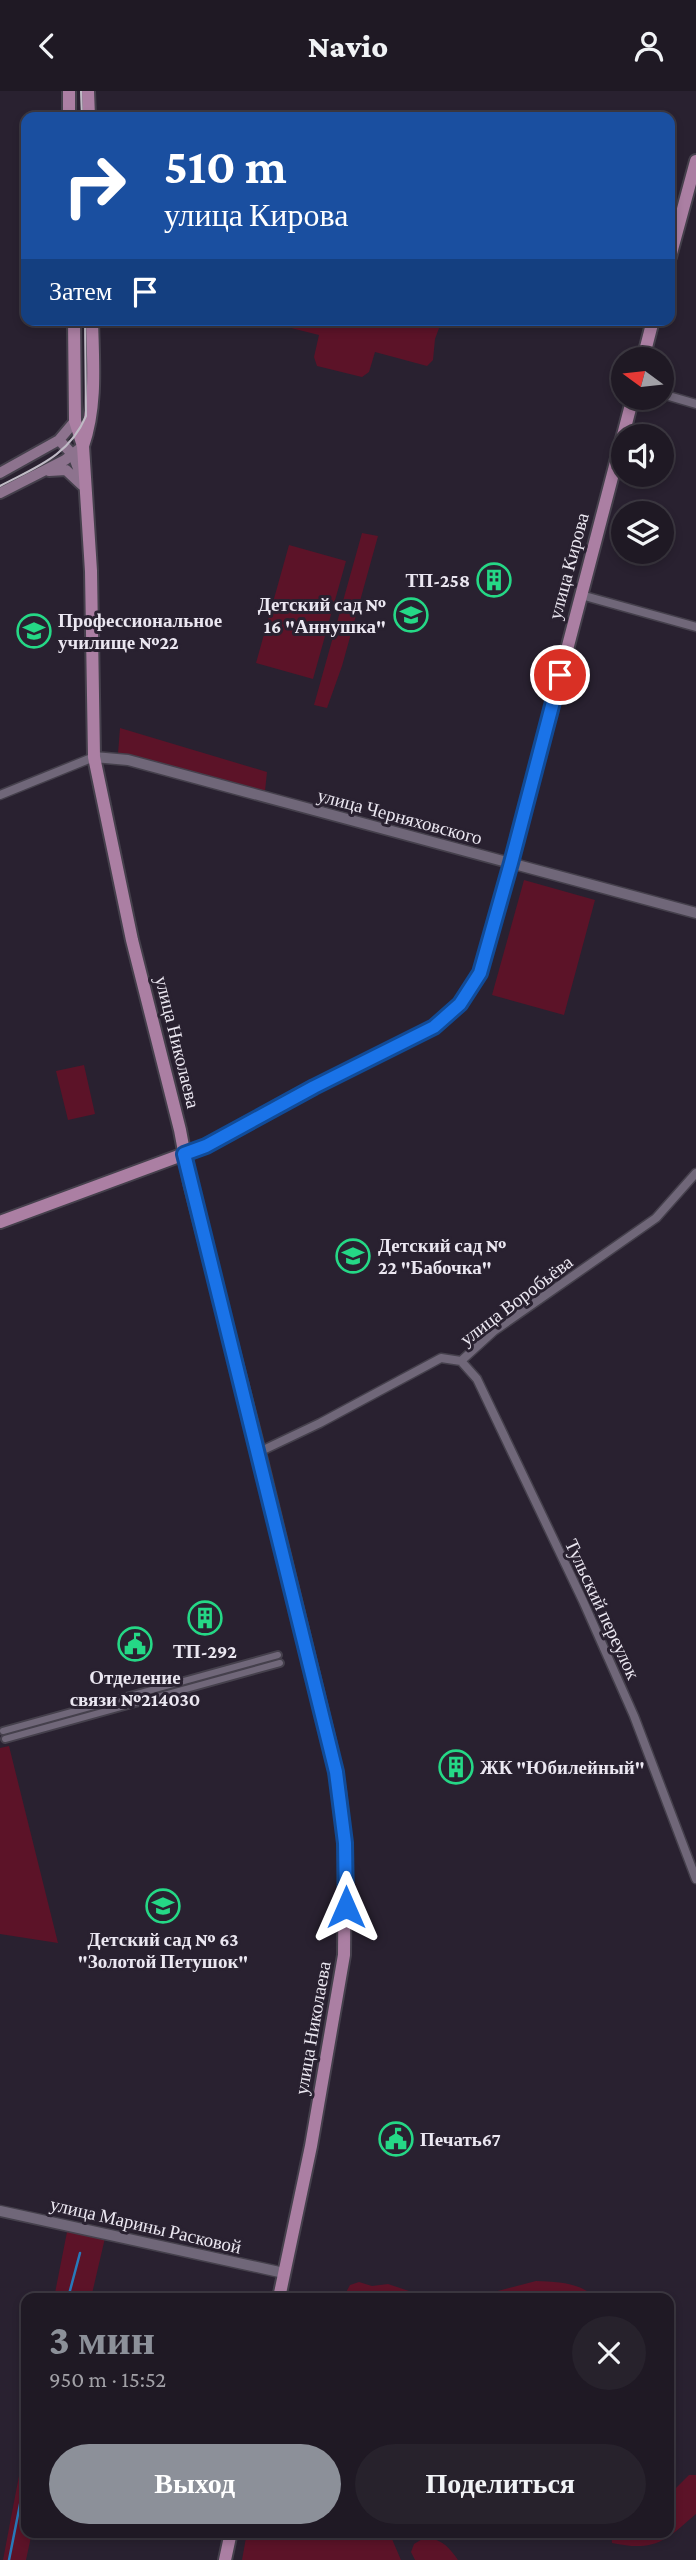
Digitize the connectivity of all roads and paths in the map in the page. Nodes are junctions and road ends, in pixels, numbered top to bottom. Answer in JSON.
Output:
{"nodes":[{"id":1,"x":69,"y":91,"type":"edge"},
{"id":2,"x":88,"y":91,"type":"edge"},
{"id":3,"x":69,"y":112,"type":"edge"},
{"id":4,"x":89,"y":112,"type":"edge"},
{"id":5,"x":696,"y":161,"type":"edge"},
{"id":6,"x":675,"y":239,"type":"edge"},
{"id":7,"x":74,"y":326,"type":"edge"},
{"id":8,"x":92,"y":326,"type":"edge"},
{"id":9,"x":651,"y":326,"type":"edge"},
{"id":10,"x":646,"y":347,"type":"edge"},
{"id":11,"x":674,"y":398,"type":"edge"},
{"id":12,"x":696,"y":404,"type":"edge"},
{"id":13,"x":630,"y":410,"type":"edge"},
{"id":14,"x":75,"y":421,"type":"junction"},
{"id":15,"x":59,"y":440,"type":"junction"},
{"id":16,"x":78,"y":450,"type":"junction"},
{"id":17,"x":42,"y":472,"type":"junction"},
{"id":18,"x":0,"y":473,"type":"edge"},
{"id":19,"x":87,"y":490,"type":"junction"},
{"id":20,"x":0,"y":493,"type":"edge"},
{"id":21,"x":581,"y":595,"type":"junction"},
{"id":22,"x":696,"y":627,"type":"edge"},
{"id":23,"x":94,"y":757,"type":"junction"},
{"id":24,"x":0,"y":795,"type":"edge"},
{"id":25,"x":511,"y":863,"type":"junction"},
{"id":26,"x":696,"y":913,"type":"edge"},
{"id":27,"x":184,"y":1154,"type":"junction"},
{"id":28,"x":696,"y":1173,"type":"edge"},
{"id":29,"x":0,"y":1222,"type":"edge"},
{"id":30,"x":461,"y":1361,"type":"junction"},
{"id":31,"x":259,"y":1452,"type":"junction"},
{"id":32,"x":278,"y":1655,"type":"dead end"},
{"id":33,"x":281,"y":1663,"type":"dead end"},
{"id":34,"x":3,"y":1731,"type":"dead end"},
{"id":35,"x":5,"y":1739,"type":"dead end"},
{"id":36,"x":696,"y":1879,"type":"edge"},
{"id":37,"x":0,"y":2211,"type":"edge"},
{"id":38,"x":284,"y":2273,"type":"junction"},
{"id":39,"x":280,"y":2293,"type":"edge"},
{"id":40,"x":230,"y":2538,"type":"edge"},
{"id":41,"x":225,"y":2560,"type":"edge"}],
"edges":[{"from":1,"to":3,"type":"main road"},
{"from":2,"to":4,"type":"main road"},
{"from":5,"to":6,"type":"main road"},
{"from":7,"to":14,"type":"main road","name":"улица Николаева"},
{"from":8,"to":16,"type":"main road","name":"улица Николаева"},
{"from":9,"to":10,"type":"main road"},
{"from":11,"to":12,"type":"street"},
{"from":13,"to":21,"type":"main road","name":"улица Кирова"},
{"from":14,"to":15,"type":"main road"},
{"from":14,"to":16,"type":"main road","name":"улица Николаева"},
{"from":15,"to":16,"type":"main road"},
{"from":15,"to":18,"type":"main road"},
{"from":16,"to":17,"type":"main road"},
{"from":16,"to":19,"type":"main road","name":"улица Николаева"},
{"from":17,"to":19,"type":"main road"},
{"from":17,"to":20,"type":"main road"},
{"from":19,"to":23,"type":"main road","name":"улица Николаева"},
{"from":21,"to":22,"type":"street"},
{"from":21,"to":25,"type":"main road","name":"улица Кирова"},
{"from":23,"to":24,"type":"street"},
{"from":23,"to":25,"type":"street","name":"улица Черняховского"},
{"from":23,"to":27,"type":"main road","name":"улица Николаева"},
{"from":25,"to":26,"type":"street","name":"улица Черняховского"},
{"from":25,"to":27,"type":"main road","name":"улица Кирова"},
{"from":27,"to":29,"type":"main road","name":"улица Кирова"},
{"from":27,"to":31,"type":"main road","name":"улица Николаева"},
{"from":28,"to":30,"type":"street","name":"улица Воробьёва"},
{"from":30,"to":31,"type":"street","name":"улица Воробьёва"},
{"from":30,"to":36,"type":"street","name":"Тульский переулок"},
{"from":31,"to":38,"type":"main road","name":"улица Николаева"},
{"from":32,"to":34,"type":"street"},
{"from":33,"to":35,"type":"street"},
{"from":37,"to":38,"type":"street","name":"улица Марины Расковой"},
{"from":38,"to":39,"type":"main road","name":"улица Николаева"},
{"from":40,"to":41,"type":"main road"}]}
